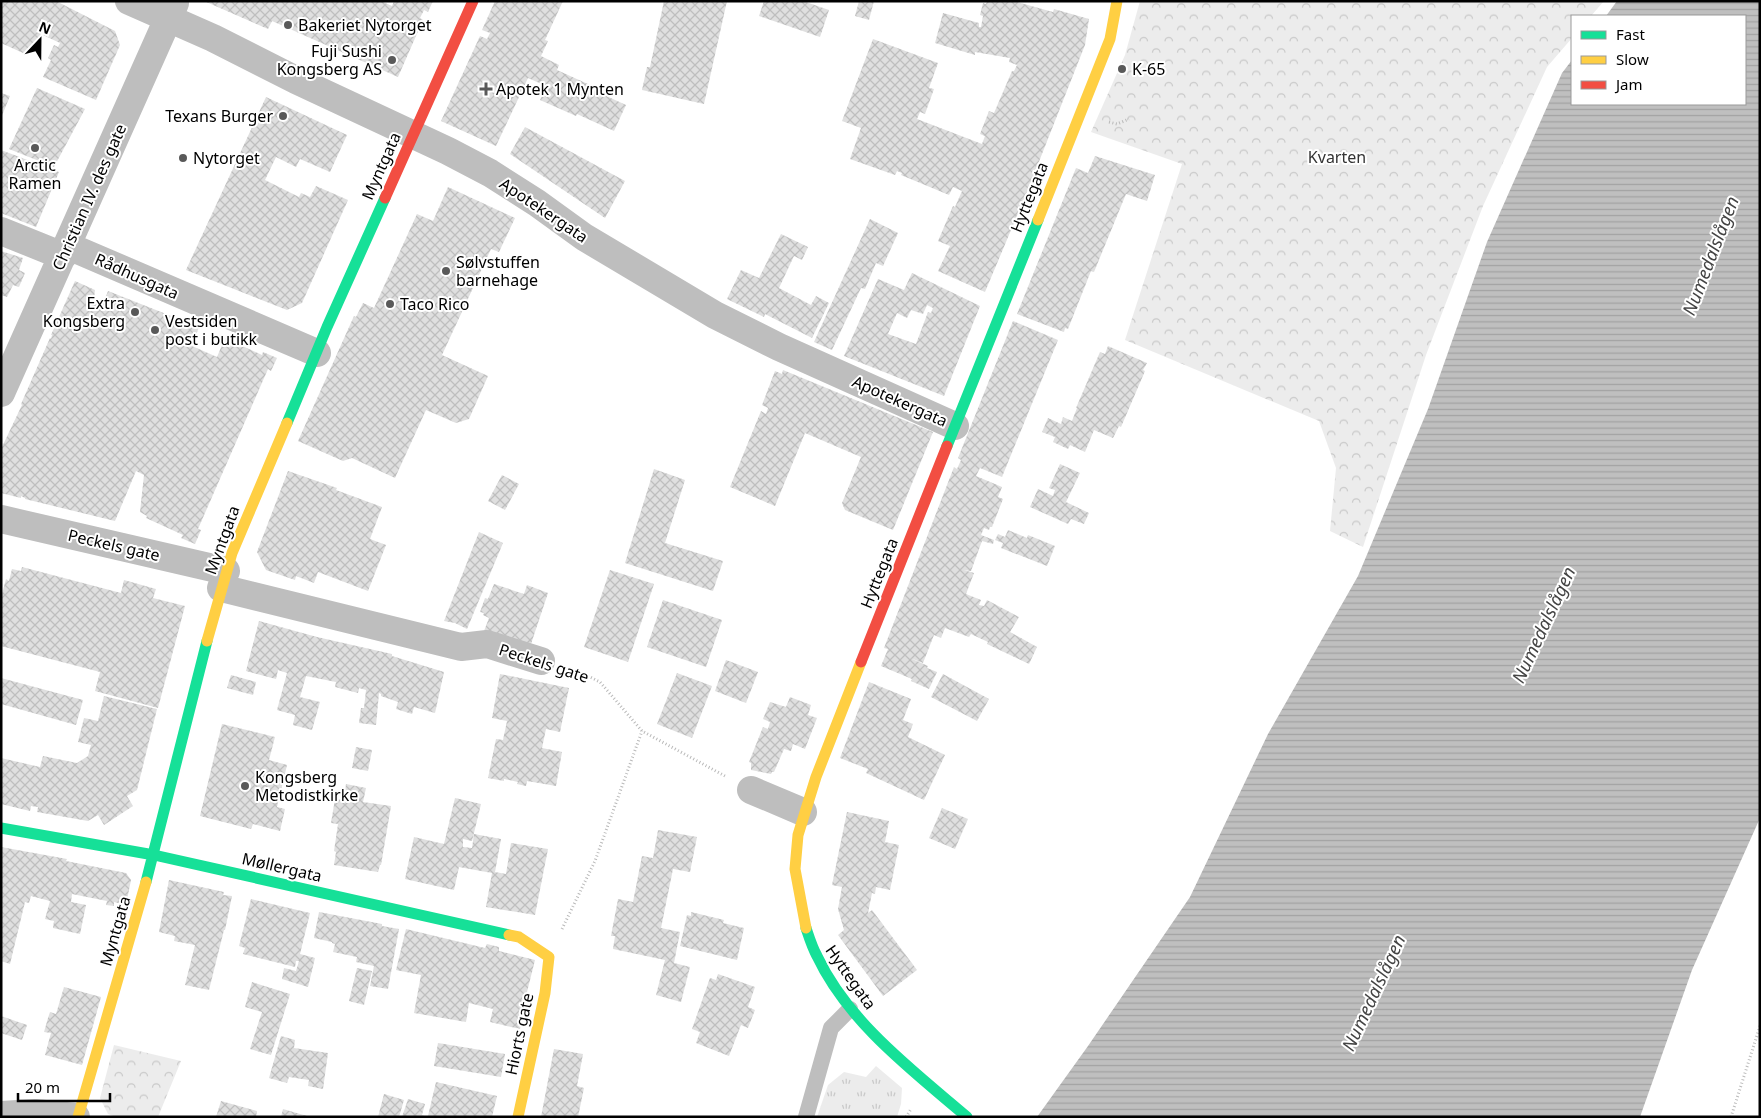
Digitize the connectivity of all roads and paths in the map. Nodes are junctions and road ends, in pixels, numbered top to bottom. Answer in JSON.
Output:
{"nodes":[{"id":1,"x":129,"y":1,"type":"edge"},
{"id":2,"x":473,"y":1,"type":"edge"},
{"id":3,"x":1117,"y":1,"type":"edge"},
{"id":4,"x":172,"y":10,"type":"edge"},
{"id":5,"x":413,"y":133,"type":"junction"},
{"id":6,"x":1,"y":231,"type":"edge"},
{"id":7,"x":66,"y":251,"type":"junction"},
{"id":8,"x":317,"y":353,"type":"junction"},
{"id":9,"x":1,"y":393,"type":"edge"},
{"id":10,"x":955,"y":426,"type":"junction"},
{"id":11,"x":1,"y":519,"type":"edge"},
{"id":12,"x":223,"y":579,"type":"junction"},
{"id":13,"x":541,"y":661,"type":"joint"},
{"id":14,"x":642,"y":731,"type":"junction"},
{"id":15,"x":751,"y":790,"type":"joint"},
{"id":16,"x":803,"y":812,"type":"junction"},
{"id":17,"x":1,"y":828,"type":"edge"},
{"id":18,"x":154,"y":855,"type":"junction"},
{"id":19,"x":549,"y":957,"type":"junction"},
{"id":20,"x":850,"y":1009,"type":"junction"},
{"id":21,"x":1760,"y":1026,"type":"edge"},
{"id":22,"x":1,"y":1115,"type":"edge"},
{"id":23,"x":77,"y":1117,"type":"edge"},
{"id":24,"x":518,"y":1117,"type":"edge"},
{"id":25,"x":806,"y":1117,"type":"edge"},
{"id":26,"x":967,"y":1117,"type":"edge"},
{"id":27,"x":1730,"y":1117,"type":"edge"}],
"edges":[{"from":1,"to":4,"type":"street","name":"Apotekergata"},
{"from":2,"to":5,"type":"street","name":"Myntgata"},
{"from":3,"to":10,"type":"street","name":"Hyttegata"},
{"from":4,"to":5,"type":"street","name":"Apotekergata"},
{"from":4,"to":7,"type":"street","name":"Christian IV. des gate"},
{"from":5,"to":8,"type":"street","name":"Myntgata"},
{"from":5,"to":10,"type":"street","name":"Apotekergata"},
{"from":6,"to":7,"type":"street","name":"Rådhusgata"},
{"from":7,"to":8,"type":"street","name":"Rådhusgata"},
{"from":7,"to":9,"type":"street","name":"Christian IV. des gate"},
{"from":8,"to":12,"type":"street","name":"Myntgata"},
{"from":10,"to":16,"type":"street","name":"Hyttegata"},
{"from":11,"to":12,"type":"street","name":"Peckels gate"},
{"from":12,"to":13,"type":"street","name":"Peckels gate"},
{"from":12,"to":18,"type":"street","name":"Myntgata"},
{"from":13,"to":14,"type":"path","name":"Peckels gate"},
{"from":14,"to":15,"type":"path","name":"Peckels gate"},
{"from":14,"to":19,"type":"path"},
{"from":15,"to":16,"type":"street"},
{"from":16,"to":20,"type":"street","name":"Hyttegata"},
{"from":17,"to":18,"type":"street","name":"Møllergata"},
{"from":18,"to":19,"type":"street","name":"Møllergata"},
{"from":18,"to":23,"type":"street","name":"Myntgata"},
{"from":19,"to":24,"type":"street","name":"Hiorts gate"},
{"from":20,"to":25,"type":"lane"},
{"from":20,"to":26,"type":"street","name":"Hyttegata"},
{"from":21,"to":27,"type":"path"},
{"from":22,"to":23,"type":"street"}]}
